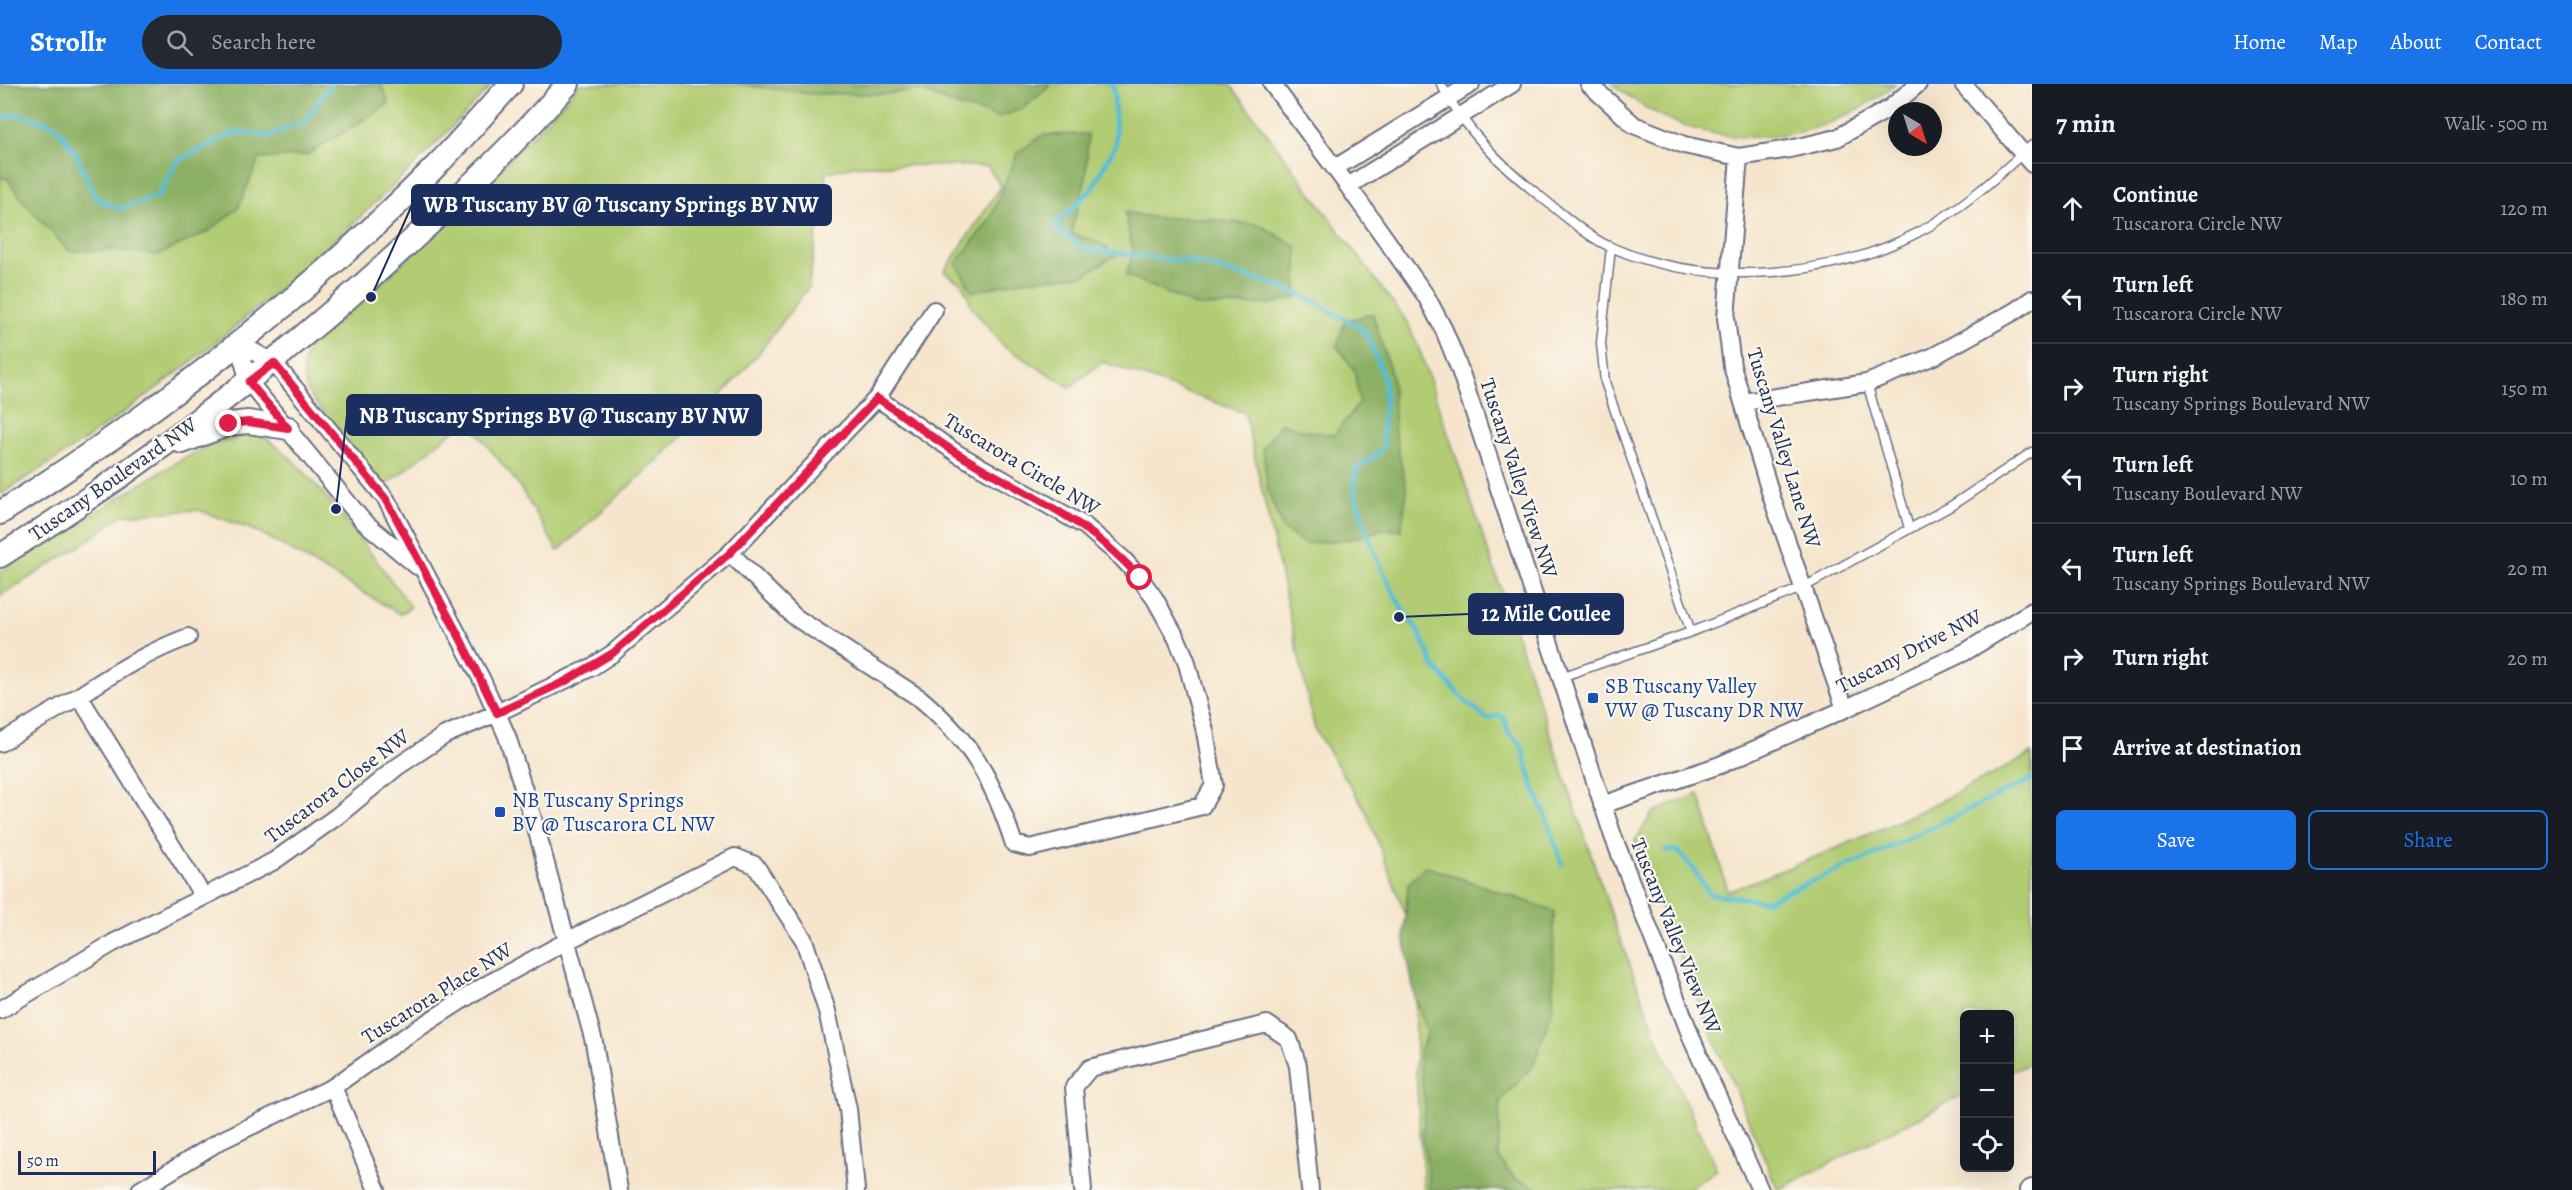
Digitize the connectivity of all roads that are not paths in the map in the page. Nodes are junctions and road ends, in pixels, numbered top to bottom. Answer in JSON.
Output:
{"nodes":[{"id":1,"x":511,"y":84,"type":"edge"},
{"id":2,"x":568,"y":84,"type":"edge"},
{"id":3,"x":1272,"y":84,"type":"edge"},
{"id":4,"x":1471,"y":84,"type":"edge"},
{"id":5,"x":1512,"y":84,"type":"edge"},
{"id":6,"x":1589,"y":84,"type":"edge"},
{"id":7,"x":1918,"y":84,"type":"edge"},
{"id":8,"x":1963,"y":84,"type":"edge"},
{"id":9,"x":1444,"y":91,"type":"edge"},
{"id":10,"x":1459,"y":117,"type":"junction"},
{"id":11,"x":2029,"y":154,"type":"edge"},
{"id":12,"x":1739,"y":158,"type":"junction"},
{"id":13,"x":1335,"y":168,"type":"junction"},
{"id":14,"x":1348,"y":186,"type":"junction"},
{"id":15,"x":1611,"y":247,"type":"junction"},
{"id":16,"x":1730,"y":272,"type":"junction"},
{"id":17,"x":2032,"y":299,"type":"edge"},
{"id":18,"x":934,"y":310,"type":"dead end"},
{"id":19,"x":238,"y":343,"type":"junction"},
{"id":20,"x":274,"y":363,"type":"junction"},
{"id":21,"x":249,"y":382,"type":"junction"},
{"id":22,"x":1867,"y":383,"type":"junction"},
{"id":23,"x":877,"y":398,"type":"junction"},
{"id":24,"x":1744,"y":402,"type":"junction"},
{"id":25,"x":288,"y":428,"type":"junction"},
{"id":26,"x":159,"y":451,"type":"junction"},
{"id":27,"x":2032,"y":452,"type":"edge"},
{"id":28,"x":0,"y":513,"type":"edge"},
{"id":29,"x":1909,"y":528,"type":"junction"},
{"id":30,"x":730,"y":553,"type":"junction"},
{"id":31,"x":0,"y":556,"type":"edge"},
{"id":32,"x":422,"y":570,"type":"junction"},
{"id":33,"x":1804,"y":587,"type":"junction"},
{"id":34,"x":2032,"y":611,"type":"edge"},
{"id":35,"x":1691,"y":632,"type":"junction"},
{"id":36,"x":188,"y":637,"type":"dead end"},
{"id":37,"x":1561,"y":677,"type":"junction"},
{"id":38,"x":79,"y":696,"type":"junction"},
{"id":39,"x":1845,"y":709,"type":"junction"},
{"id":40,"x":497,"y":713,"type":"junction"},
{"id":41,"x":0,"y":743,"type":"edge"},
{"id":42,"x":1602,"y":805,"type":"junction"},
{"id":43,"x":203,"y":896,"type":"junction"},
{"id":44,"x":567,"y":941,"type":"junction"},
{"id":45,"x":0,"y":1010,"type":"edge"},
{"id":46,"x":333,"y":1087,"type":"junction"},
{"id":47,"x":140,"y":1190,"type":"edge"},
{"id":48,"x":377,"y":1190,"type":"edge"},
{"id":49,"x":619,"y":1190,"type":"edge"},
{"id":50,"x":856,"y":1190,"type":"edge"},
{"id":51,"x":1083,"y":1190,"type":"edge"},
{"id":52,"x":1310,"y":1190,"type":"edge"},
{"id":53,"x":1760,"y":1190,"type":"edge"}],
"edges":[{"from":1,"to":19,"type":"street","name":"Tuscany Boulevard NW"},
{"from":2,"to":20,"type":"street","name":"Tuscany Boulevard NW"},
{"from":3,"to":13,"type":"street","name":"Tuscany Valley View NW"},
{"from":4,"to":9,"type":"street"},
{"from":5,"to":10,"type":"street"},
{"from":6,"to":12,"type":"street"},
{"from":7,"to":12,"type":"street"},
{"from":8,"to":11,"type":"street"},
{"from":9,"to":10,"type":"lane"},
{"from":9,"to":13,"type":"street"},
{"from":10,"to":14,"type":"street"},
{"from":10,"to":15,"type":"lane"},
{"from":11,"to":16,"type":"lane"},
{"from":12,"to":16,"type":"street","name":"Tuscany Valley Lane NW"},
{"from":13,"to":14,"type":"street","name":"Tuscany Valley View NW"},
{"from":14,"to":37,"type":"street","name":"Tuscany Valley View NW"},
{"from":15,"to":16,"type":"lane"},
{"from":15,"to":35,"type":"lane"},
{"from":16,"to":24,"type":"street","name":"Tuscany Valley Lane NW"},
{"from":17,"to":22,"type":"street"},
{"from":18,"to":23,"type":"street"},
{"from":19,"to":20,"type":"street"},
{"from":19,"to":21,"type":"street"},
{"from":19,"to":28,"type":"street","name":"Tuscany Boulevard NW"},
{"from":20,"to":21,"type":"street","name":"Tuscany Boulevard NW"},
{"from":20,"to":32,"type":"street"},
{"from":21,"to":25,"type":"street"},
{"from":21,"to":26,"type":"street","name":"Tuscany Boulevard NW"},
{"from":22,"to":24,"type":"street"},
{"from":22,"to":29,"type":"lane"},
{"from":23,"to":30,"type":"street"},
{"from":23,"to":30,"type":"street","name":"Tuscarora Circle NW"},
{"from":24,"to":33,"type":"street","name":"Tuscany Valley Lane NW"},
{"from":25,"to":26,"type":"street"},
{"from":25,"to":32,"type":"street"},
{"from":26,"to":31,"type":"street","name":"Tuscany Boulevard NW"},
{"from":27,"to":29,"type":"lane"},
{"from":29,"to":33,"type":"lane"},
{"from":30,"to":40,"type":"street"},
{"from":32,"to":40,"type":"street"},
{"from":33,"to":35,"type":"lane"},
{"from":33,"to":39,"type":"street","name":"Tuscany Valley Lane NW"},
{"from":34,"to":39,"type":"street","name":"Tuscany Drive NW"},
{"from":35,"to":37,"type":"lane"},
{"from":36,"to":38,"type":"street"},
{"from":37,"to":42,"type":"street","name":"Tuscany Valley View NW"},
{"from":38,"to":41,"type":"street"},
{"from":38,"to":43,"type":"street"},
{"from":39,"to":42,"type":"street","name":"Tuscany Drive NW"},
{"from":40,"to":43,"type":"street","name":"Tuscarora Close NW"},
{"from":40,"to":44,"type":"street"},
{"from":42,"to":53,"type":"street","name":"Tuscany Valley View NW"},
{"from":43,"to":45,"type":"street","name":"Tuscarora Close NW"},
{"from":44,"to":46,"type":"street","name":"Tuscarora Place NW"},
{"from":44,"to":49,"type":"street"},
{"from":44,"to":50,"type":"street","name":"Tuscarora Place NW"},
{"from":46,"to":47,"type":"street","name":"Tuscarora Place NW"},
{"from":46,"to":48,"type":"street"},
{"from":51,"to":52,"type":"street"}]}
